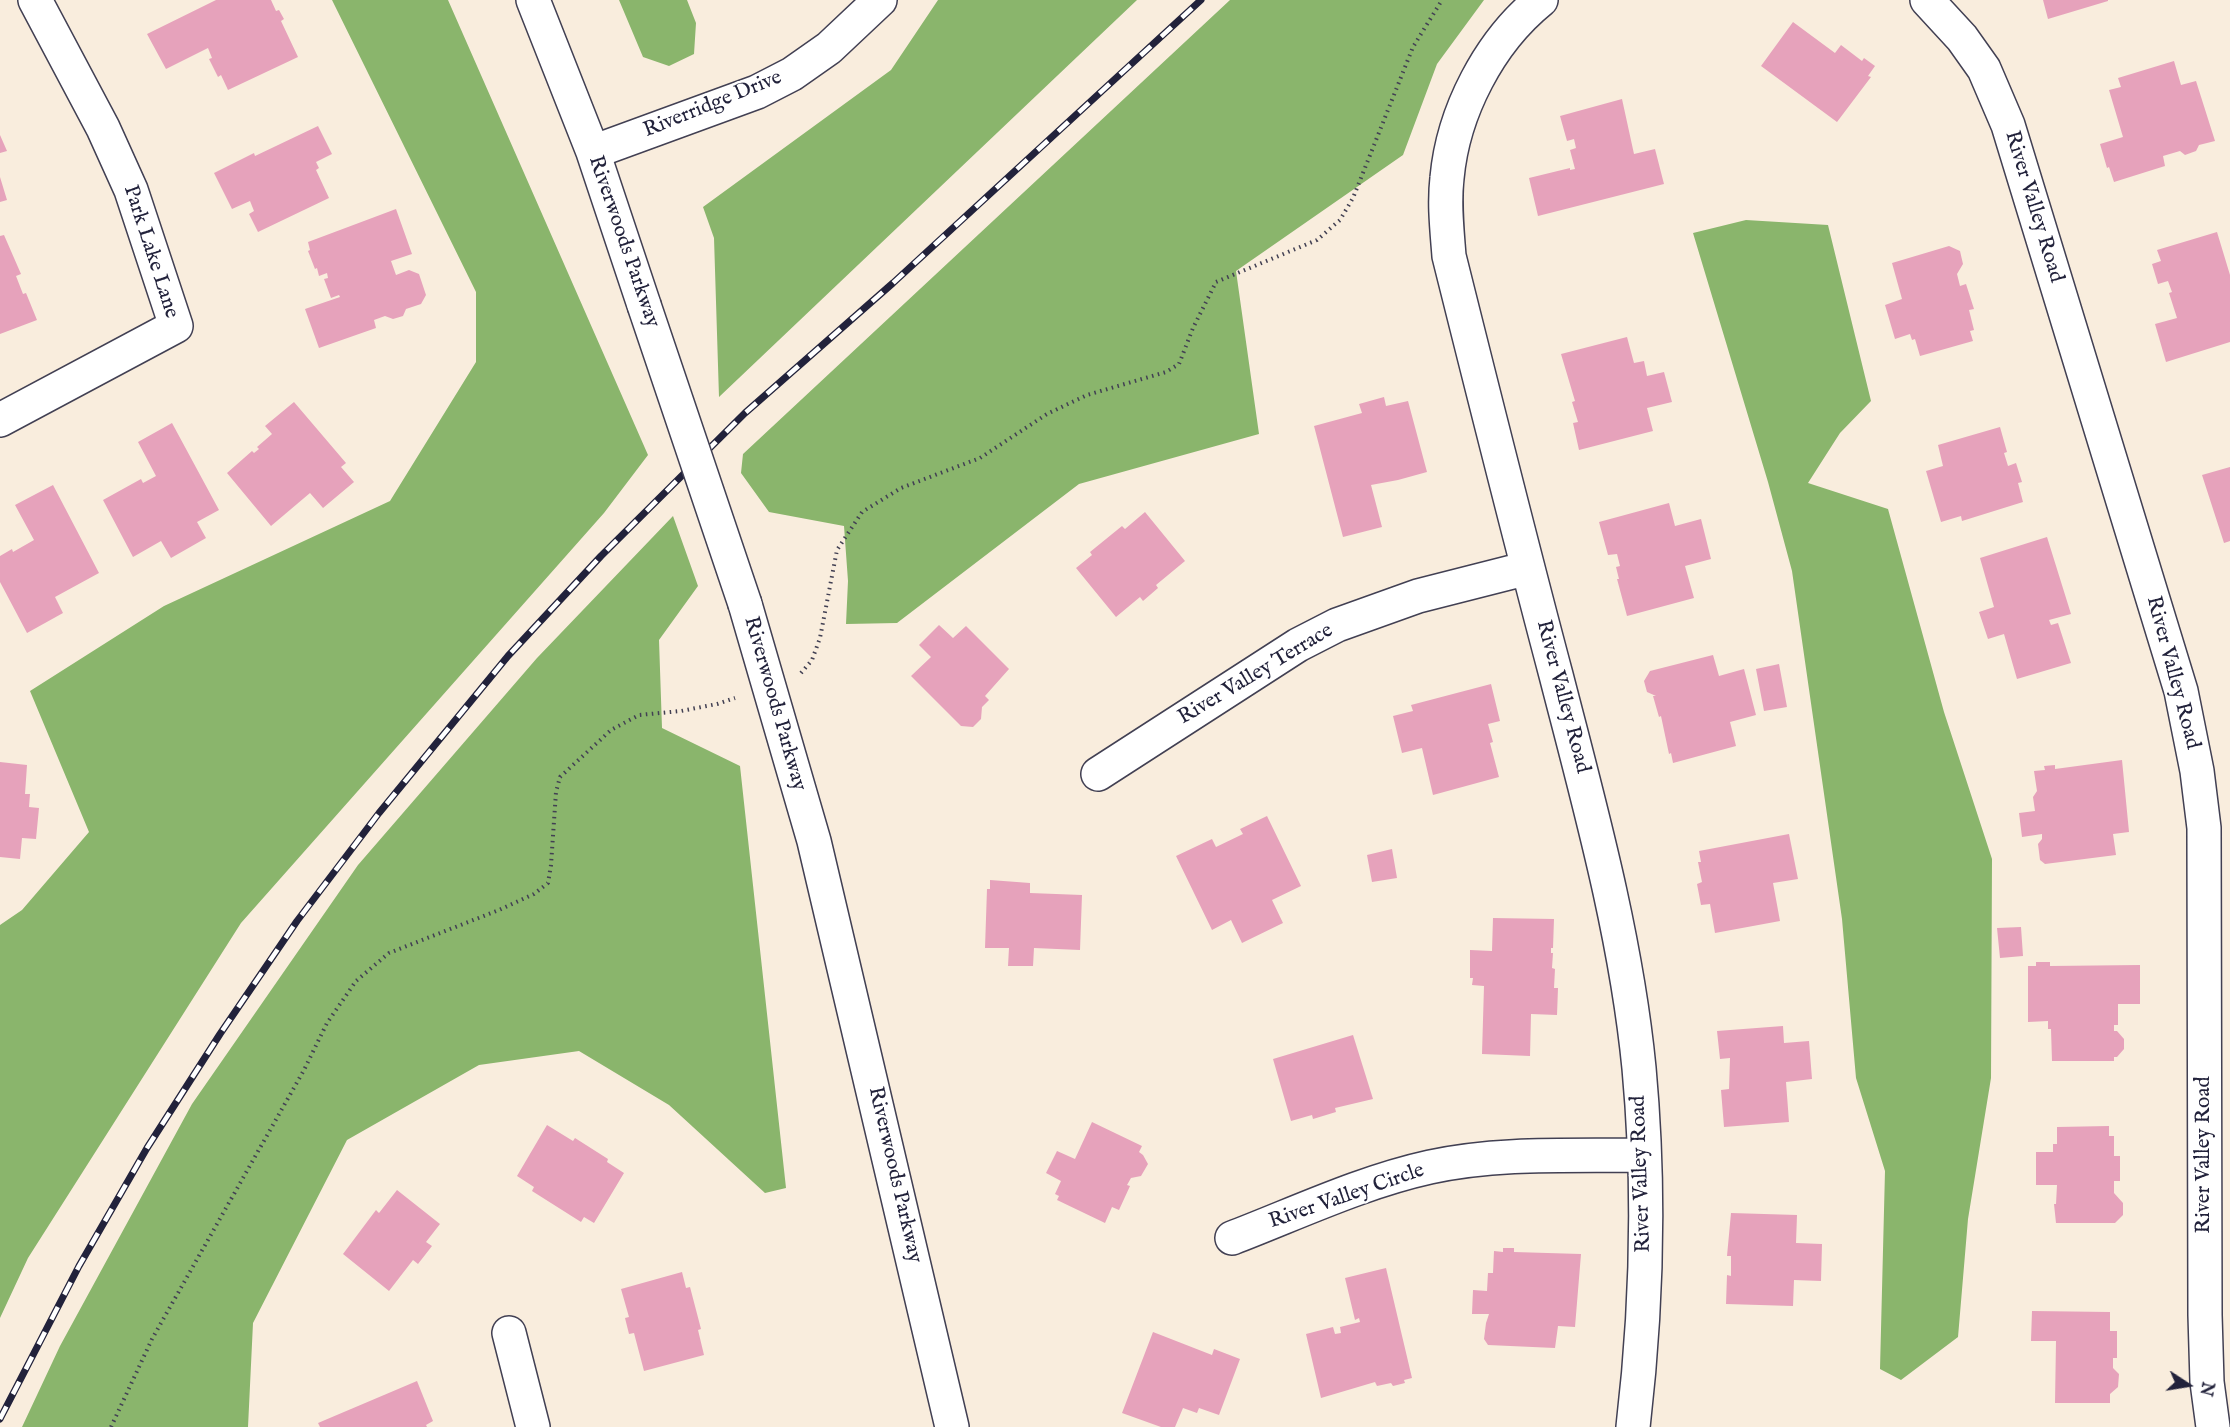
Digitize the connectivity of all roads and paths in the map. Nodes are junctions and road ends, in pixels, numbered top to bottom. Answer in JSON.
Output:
{"nodes":[{"id":1,"x":35,"y":0,"type":"edge"},
{"id":2,"x":532,"y":0,"type":"edge"},
{"id":3,"x":880,"y":0,"type":"edge"},
{"id":4,"x":1541,"y":0,"type":"edge"},
{"id":5,"x":1927,"y":0,"type":"edge"},
{"id":6,"x":593,"y":152,"type":"junction"},
{"id":7,"x":0,"y":420,"type":"edge"},
{"id":8,"x":1528,"y":568,"type":"junction"},
{"id":9,"x":1098,"y":774,"type":"dead end"},
{"id":10,"x":1643,"y":1155,"type":"junction"},
{"id":11,"x":1232,"y":1238,"type":"dead end"},
{"id":12,"x":509,"y":1333,"type":"dead end"},
{"id":13,"x":533,"y":1427,"type":"edge"},
{"id":14,"x":952,"y":1427,"type":"edge"},
{"id":15,"x":1633,"y":1427,"type":"edge"},
{"id":16,"x":2213,"y":1427,"type":"edge"}],
"edges":[{"from":1,"to":7,"type":"street","name":"Park Lake Lane"},
{"from":2,"to":6,"type":"street","name":"Riverwoods Parkway"},
{"from":3,"to":6,"type":"street","name":"Riverridge Drive"},
{"from":4,"to":8,"type":"street","name":"River Valley Road"},
{"from":5,"to":16,"type":"street","name":"River Valley Road"},
{"from":6,"to":14,"type":"street","name":"Riverwoods Parkway","bridge":true},
{"from":8,"to":9,"type":"street","name":"River Valley Terrace"},
{"from":8,"to":10,"type":"street","name":"River Valley Road"},
{"from":10,"to":11,"type":"street","name":"River Valley Circle"},
{"from":10,"to":15,"type":"street","name":"River Valley Road"},
{"from":12,"to":13,"type":"street"}]}
